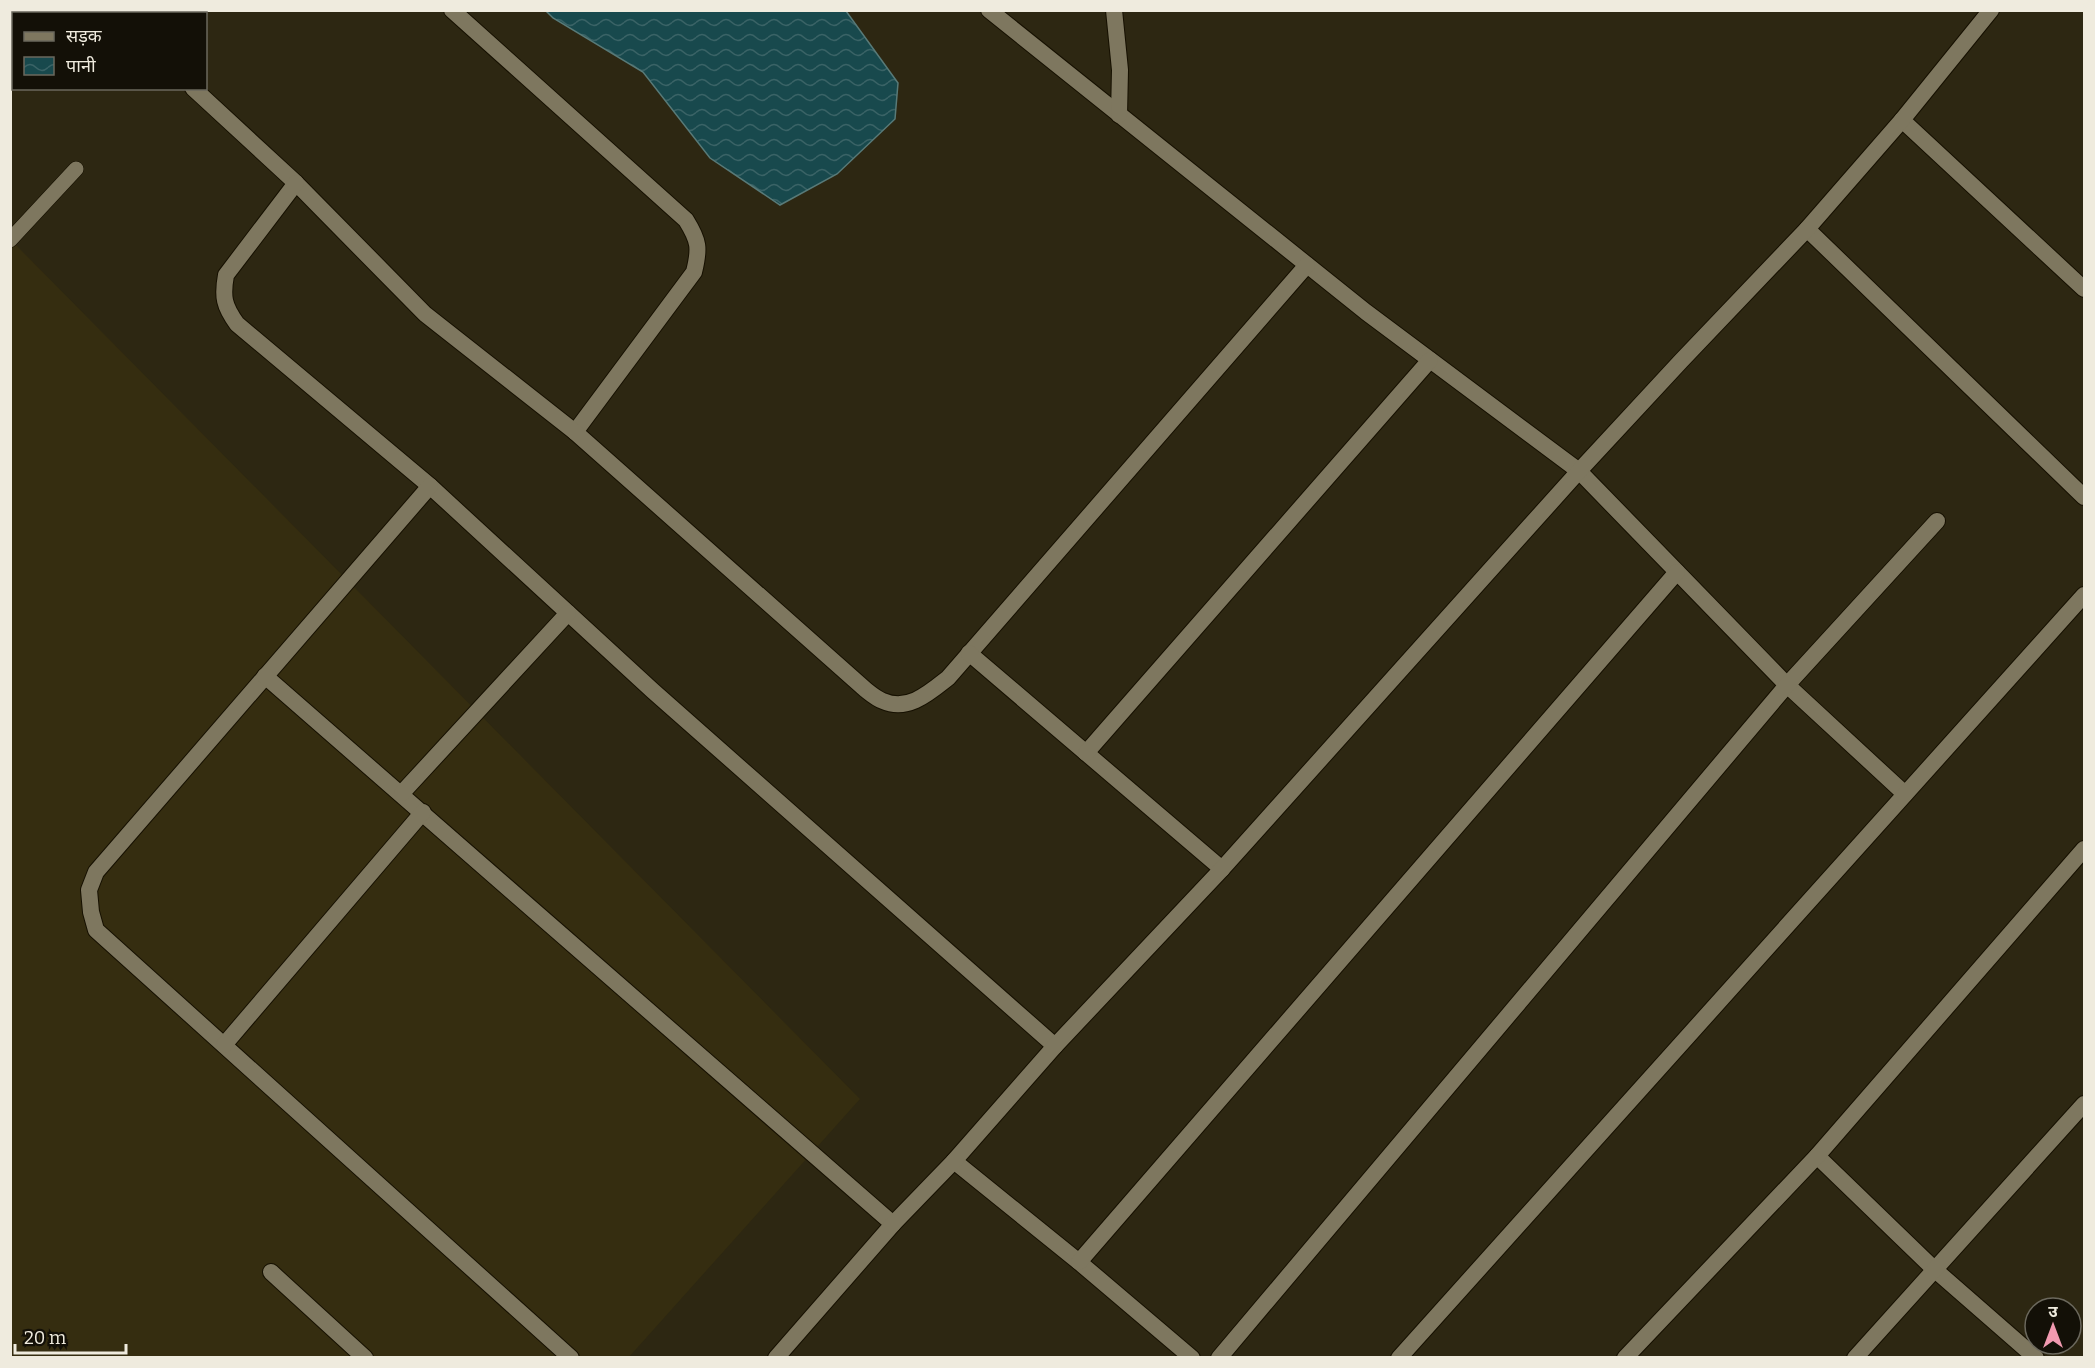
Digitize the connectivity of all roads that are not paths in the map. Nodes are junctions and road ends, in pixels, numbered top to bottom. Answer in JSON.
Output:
{"nodes":[{"id":1,"x":452,"y":10,"type":"edge"},
{"id":2,"x":989,"y":10,"type":"edge"},
{"id":3,"x":1114,"y":10,"type":"edge"},
{"id":4,"x":1990,"y":10,"type":"edge"},
{"id":5,"x":195,"y":90,"type":"edge"},
{"id":6,"x":1119,"y":115,"type":"junction"},
{"id":7,"x":1902,"y":120,"type":"junction"},
{"id":8,"x":76,"y":169,"type":"dead end"},
{"id":9,"x":296,"y":183,"type":"junction"},
{"id":10,"x":1807,"y":229,"type":"junction"},
{"id":11,"x":10,"y":240,"type":"edge"},
{"id":12,"x":1307,"y":265,"type":"junction"},
{"id":13,"x":2085,"y":289,"type":"edge"},
{"id":14,"x":1430,"y":360,"type":"junction"},
{"id":15,"x":575,"y":432,"type":"junction"},
{"id":16,"x":1579,"y":471,"type":"junction"},
{"id":17,"x":430,"y":486,"type":"junction"},
{"id":18,"x":2085,"y":497,"type":"edge"},
{"id":19,"x":1937,"y":521,"type":"dead end"},
{"id":20,"x":1677,"y":572,"type":"junction"},
{"id":21,"x":2085,"y":595,"type":"edge"},
{"id":22,"x":568,"y":613,"type":"junction"},
{"id":23,"x":969,"y":653,"type":"junction"},
{"id":24,"x":265,"y":676,"type":"junction"},
{"id":25,"x":1787,"y":685,"type":"junction"},
{"id":26,"x":1086,"y":753,"type":"junction"},
{"id":27,"x":402,"y":793,"type":"junction"},
{"id":28,"x":1905,"y":794,"type":"junction"},
{"id":29,"x":423,"y":812,"type":"junction"},
{"id":30,"x":2085,"y":849,"type":"edge"},
{"id":31,"x":1222,"y":869,"type":"junction"},
{"id":32,"x":224,"y":1045,"type":"junction"},
{"id":33,"x":1054,"y":1046,"type":"junction"},
{"id":34,"x":2085,"y":1104,"type":"edge"},
{"id":35,"x":1817,"y":1156,"type":"junction"},
{"id":36,"x":954,"y":1161,"type":"junction"},
{"id":37,"x":893,"y":1224,"type":"junction"},
{"id":38,"x":1079,"y":1262,"type":"junction"},
{"id":39,"x":1934,"y":1269,"type":"junction"},
{"id":40,"x":271,"y":1272,"type":"dead end"},
{"id":41,"x":365,"y":1358,"type":"edge"},
{"id":42,"x":571,"y":1358,"type":"edge"},
{"id":43,"x":776,"y":1358,"type":"edge"},
{"id":44,"x":1192,"y":1358,"type":"edge"},
{"id":45,"x":1219,"y":1358,"type":"edge"},
{"id":46,"x":1399,"y":1358,"type":"edge"},
{"id":47,"x":1625,"y":1358,"type":"edge"},
{"id":48,"x":1855,"y":1358,"type":"edge"},
{"id":49,"x":2036,"y":1358,"type":"edge"}],
"edges":[{"from":1,"to":15,"type":"street"},
{"from":2,"to":6,"type":"street"},
{"from":3,"to":6,"type":"street"},
{"from":4,"to":7,"type":"street"},
{"from":5,"to":9,"type":"street"},
{"from":6,"to":12,"type":"street"},
{"from":7,"to":10,"type":"street"},
{"from":7,"to":13,"type":"street"},
{"from":8,"to":11,"type":"lane"},
{"from":9,"to":15,"type":"street"},
{"from":9,"to":17,"type":"street"},
{"from":10,"to":16,"type":"street"},
{"from":10,"to":18,"type":"street"},
{"from":12,"to":14,"type":"street"},
{"from":12,"to":23,"type":"street"},
{"from":14,"to":16,"type":"street"},
{"from":14,"to":26,"type":"street"},
{"from":15,"to":23,"type":"street"},
{"from":16,"to":20,"type":"street"},
{"from":16,"to":31,"type":"street"},
{"from":17,"to":22,"type":"street"},
{"from":17,"to":24,"type":"street"},
{"from":19,"to":25,"type":"street"},
{"from":20,"to":25,"type":"street"},
{"from":20,"to":38,"type":"street"},
{"from":21,"to":28,"type":"street"},
{"from":22,"to":27,"type":"street"},
{"from":22,"to":33,"type":"street"},
{"from":23,"to":26,"type":"street"},
{"from":24,"to":27,"type":"street"},
{"from":24,"to":32,"type":"street"},
{"from":25,"to":28,"type":"street"},
{"from":25,"to":45,"type":"street"},
{"from":26,"to":31,"type":"street"},
{"from":27,"to":29,"type":"street"},
{"from":28,"to":46,"type":"street"},
{"from":29,"to":32,"type":"street"},
{"from":29,"to":37,"type":"street"},
{"from":30,"to":35,"type":"street"},
{"from":31,"to":33,"type":"street"},
{"from":32,"to":42,"type":"street"},
{"from":33,"to":36,"type":"street"},
{"from":34,"to":39,"type":"street"},
{"from":35,"to":39,"type":"street"},
{"from":35,"to":47,"type":"street"},
{"from":36,"to":37,"type":"street"},
{"from":36,"to":38,"type":"street"},
{"from":37,"to":43,"type":"street"},
{"from":38,"to":44,"type":"street"},
{"from":39,"to":48,"type":"street"},
{"from":39,"to":49,"type":"street"},
{"from":40,"to":41,"type":"street"}]}
